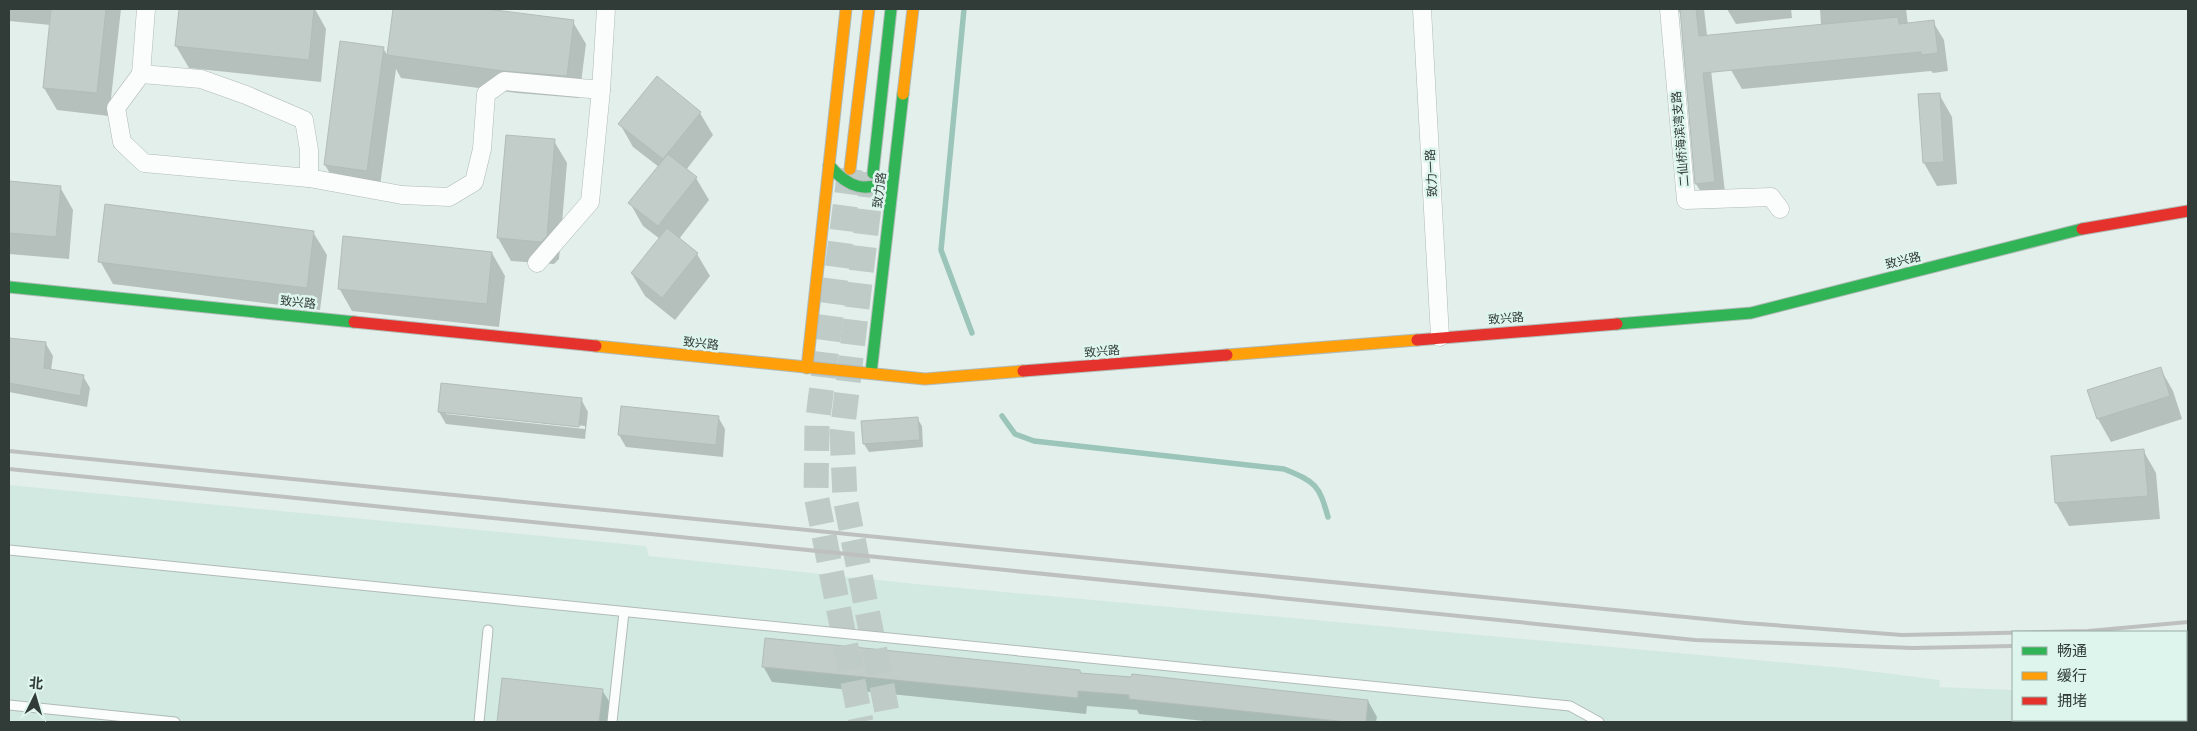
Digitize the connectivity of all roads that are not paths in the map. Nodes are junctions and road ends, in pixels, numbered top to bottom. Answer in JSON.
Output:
{"nodes":[{"id":1,"x":146,"y":9,"type":"edge"},
{"id":2,"x":606,"y":9,"type":"edge"},
{"id":3,"x":846,"y":9,"type":"edge"},
{"id":4,"x":869,"y":9,"type":"edge"},
{"id":5,"x":891,"y":9,"type":"edge"},
{"id":6,"x":913,"y":9,"type":"edge"},
{"id":7,"x":1422,"y":9,"type":"edge"},
{"id":8,"x":1669,"y":9,"type":"edge"},
{"id":9,"x":141,"y":74,"type":"junction"},
{"id":10,"x":601,"y":90,"type":"junction"},
{"id":11,"x":829,"y":166,"type":"junction"},
{"id":12,"x":850,"y":169,"type":"tunnel mouth"},
{"id":13,"x":873,"y":173,"type":"tunnel mouth"},
{"id":14,"x":895,"y":173,"type":"junction"},
{"id":15,"x":308,"y":178,"type":"junction"},
{"id":16,"x":1780,"y":209,"type":"dead end"},
{"id":17,"x":2188,"y":211,"type":"edge"},
{"id":18,"x":538,"y":263,"type":"dead end"},
{"id":19,"x":9,"y":287,"type":"edge"},
{"id":20,"x":1440,"y":338,"type":"junction"},
{"id":21,"x":807,"y":368,"type":"junction"},
{"id":22,"x":871,"y":373,"type":"junction"},
{"id":23,"x":9,"y":550,"type":"edge"},
{"id":24,"x":624,"y":612,"type":"junction"},
{"id":25,"x":488,"y":630,"type":"dead end"},
{"id":26,"x":9,"y":705,"type":"edge"},
{"id":27,"x":176,"y":722,"type":"edge"},
{"id":28,"x":479,"y":722,"type":"edge"},
{"id":29,"x":612,"y":722,"type":"edge"},
{"id":30,"x":1599,"y":722,"type":"edge"}],
"edges":[{"from":1,"to":9,"type":"street"},
{"from":2,"to":10,"type":"street"},
{"from":3,"to":11,"type":"street"},
{"from":4,"to":12,"type":"street"},
{"from":5,"to":13,"type":"street","name":"致力路"},
{"from":6,"to":14,"type":"street","name":"致力路"},
{"from":7,"to":20,"type":"street","name":"致力一路"},
{"from":8,"to":16,"type":"street","name":"二仙桥海滨湾支路"},
{"from":9,"to":15,"type":"street"},
{"from":9,"to":15,"type":"street"},
{"from":10,"to":15,"type":"street"},
{"from":10,"to":18,"type":"street"},
{"from":11,"to":14,"type":"street"},
{"from":11,"to":21,"type":"street"},
{"from":14,"to":22,"type":"street","name":"致力路"},
{"from":17,"to":20,"type":"street","name":"致兴路"},
{"from":19,"to":21,"type":"street","name":"致兴路"},
{"from":20,"to":22,"type":"street","name":"致兴路"},
{"from":21,"to":22,"type":"street","name":"致兴路"},
{"from":23,"to":24,"type":"lane"},
{"from":24,"to":29,"type":"lane"},
{"from":24,"to":30,"type":"lane"},
{"from":25,"to":28,"type":"lane"},
{"from":26,"to":27,"type":"lane"}]}
